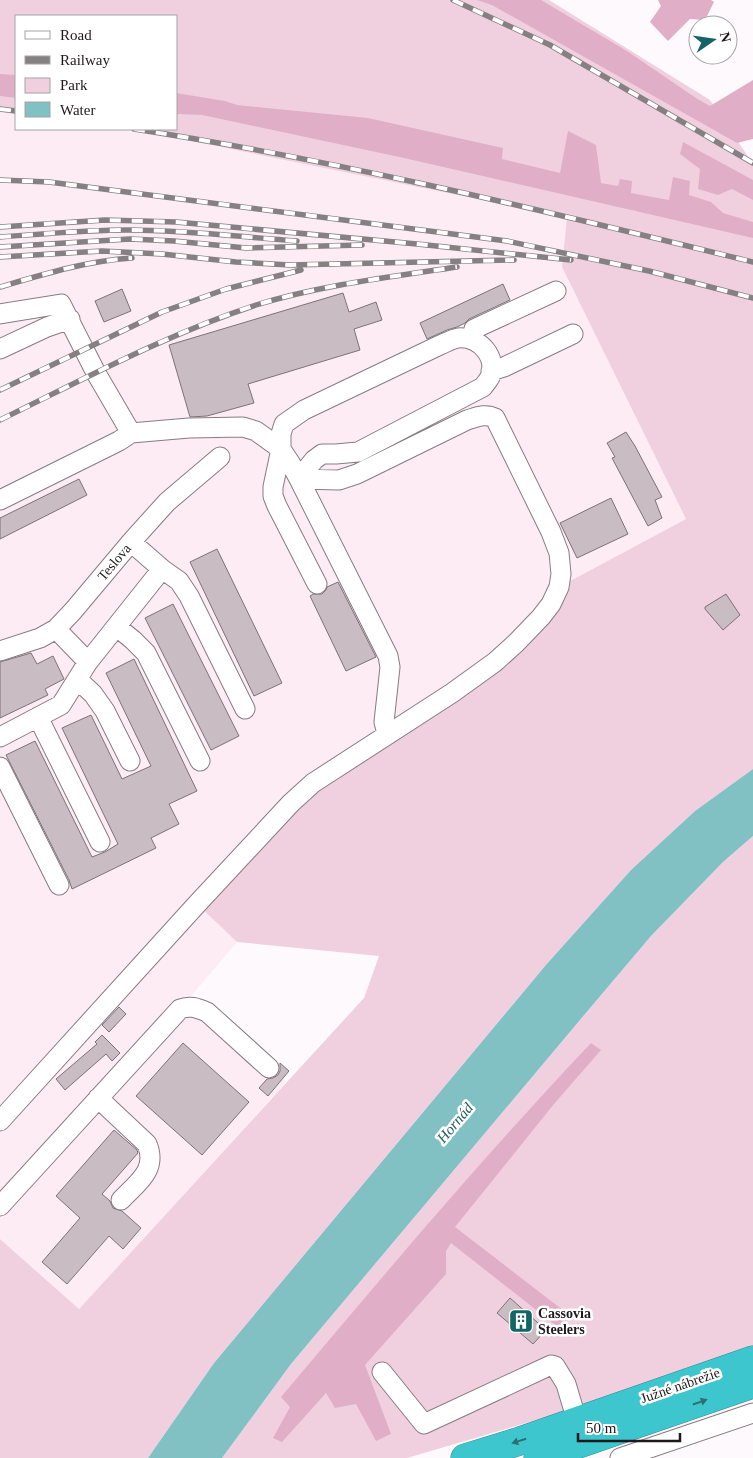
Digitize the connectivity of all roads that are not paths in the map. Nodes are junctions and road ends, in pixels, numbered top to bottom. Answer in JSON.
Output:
{"nodes":[{"id":1,"x":556,"y":291,"type":"dead end"},
{"id":2,"x":0,"y":314,"type":"edge"},
{"id":3,"x":70,"y":319,"type":"junction"},
{"id":4,"x":574,"y":334,"type":"dead end"},
{"id":5,"x":472,"y":339,"type":"junction"},
{"id":6,"x":0,"y":349,"type":"edge"},
{"id":7,"x":491,"y":371,"type":"junction"},
{"id":8,"x":131,"y":433,"type":"junction"},
{"id":9,"x":281,"y":450,"type":"junction"},
{"id":10,"x":220,"y":457,"type":"dead end"},
{"id":11,"x":299,"y":479,"type":"junction"},
{"id":12,"x":0,"y":500,"type":"edge"},
{"id":13,"x":131,"y":542,"type":"junction"},
{"id":14,"x":162,"y":569,"type":"junction"},
{"id":15,"x":317,"y":584,"type":"dead end"},
{"id":16,"x":117,"y":627,"type":"junction"},
{"id":17,"x":56,"y":629,"type":"junction"},
{"id":18,"x":0,"y":651,"type":"edge"},
{"id":19,"x":88,"y":662,"type":"junction"},
{"id":20,"x":78,"y":680,"type":"junction"},
{"id":21,"x":245,"y":709,"type":"dead end"},
{"id":22,"x":38,"y":717,"type":"junction"},
{"id":23,"x":387,"y":734,"type":"junction"},
{"id":24,"x":0,"y":736,"type":"edge"},
{"id":25,"x":130,"y":761,"type":"dead end"},
{"id":26,"x":200,"y":762,"type":"dead end"},
{"id":27,"x":0,"y":767,"type":"edge"},
{"id":28,"x":100,"y":842,"type":"dead end"},
{"id":29,"x":58,"y":885,"type":"dead end"},
{"id":30,"x":269,"y":1068,"type":"dead end"},
{"id":31,"x":98,"y":1098,"type":"junction"},
{"id":32,"x":0,"y":1121,"type":"edge"},
{"id":33,"x":121,"y":1200,"type":"dead end"},
{"id":34,"x":0,"y":1206,"type":"edge"},
{"id":35,"x":753,"y":1360,"type":"edge"},
{"id":36,"x":382,"y":1372,"type":"dead end"},
{"id":37,"x":753,"y":1384,"type":"edge"},
{"id":38,"x":753,"y":1413,"type":"edge"},
{"id":39,"x":577,"y":1421,"type":"junction"},
{"id":40,"x":465,"y":1458,"type":"edge"},
{"id":41,"x":538,"y":1458,"type":"edge"},
{"id":42,"x":620,"y":1458,"type":"edge"}],
"edges":[{"from":1,"to":5,"type":"street"},
{"from":2,"to":3,"type":"street"},
{"from":3,"to":6,"type":"street"},
{"from":3,"to":8,"type":"street"},
{"from":4,"to":7,"type":"street"},
{"from":5,"to":7,"type":"street"},
{"from":5,"to":9,"type":"street"},
{"from":7,"to":11,"type":"street"},
{"from":8,"to":9,"type":"street"},
{"from":8,"to":12,"type":"street"},
{"from":9,"to":11,"type":"street"},
{"from":9,"to":15,"type":"street"},
{"from":10,"to":13,"type":"street","name":"Teslova"},
{"from":11,"to":23,"type":"street"},
{"from":11,"to":23,"type":"street"},
{"from":13,"to":14,"type":"street"},
{"from":13,"to":17,"type":"street","name":"Teslova"},
{"from":14,"to":16,"type":"street"},
{"from":14,"to":21,"type":"street"},
{"from":16,"to":19,"type":"street"},
{"from":16,"to":26,"type":"street"},
{"from":17,"to":18,"type":"street","name":"Teslova"},
{"from":17,"to":19,"type":"street"},
{"from":19,"to":20,"type":"street"},
{"from":20,"to":22,"type":"street"},
{"from":20,"to":25,"type":"street"},
{"from":22,"to":24,"type":"street"},
{"from":22,"to":28,"type":"street"},
{"from":23,"to":32,"type":"street"},
{"from":27,"to":29,"type":"street"},
{"from":30,"to":31,"type":"street"},
{"from":31,"to":33,"type":"street"},
{"from":31,"to":34,"type":"street"},
{"from":35,"to":39,"type":"highway","name":"Južné nábrežie"},
{"from":36,"to":39,"type":"street"},
{"from":41,"to":37,"type":"highway","name":"Južné nábrežie","one_way":true},
{"from":38,"to":42,"type":"street"},
{"from":39,"to":40,"type":"highway","name":"Južné nábrežie","one_way":true}]}
